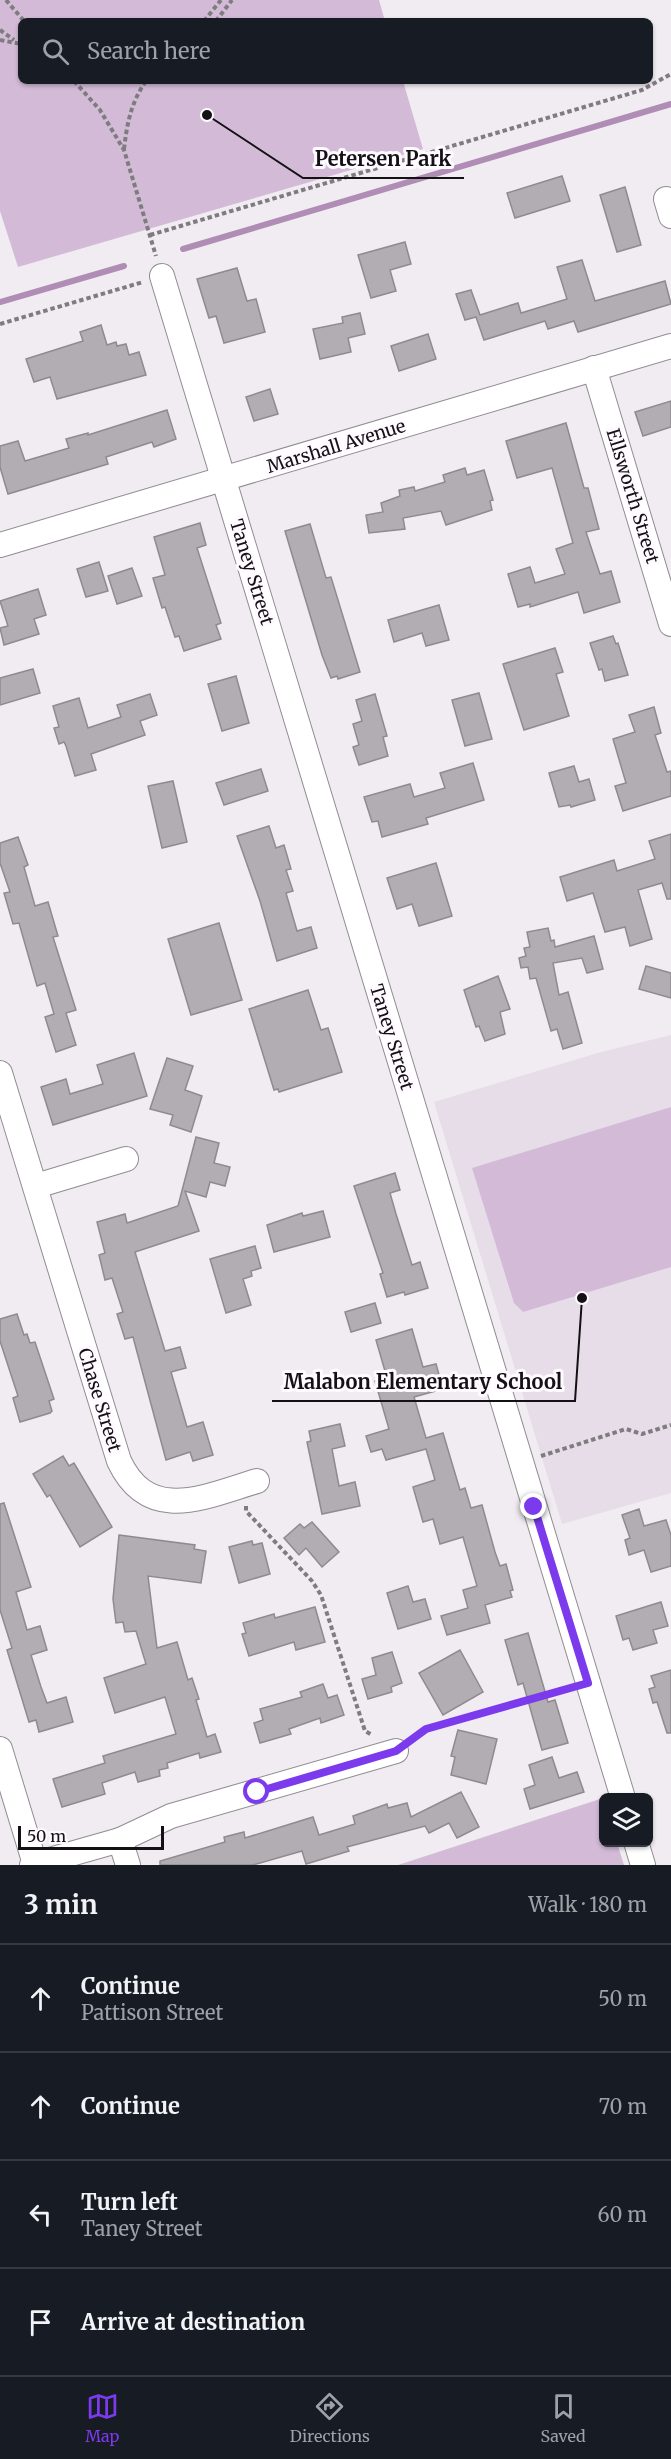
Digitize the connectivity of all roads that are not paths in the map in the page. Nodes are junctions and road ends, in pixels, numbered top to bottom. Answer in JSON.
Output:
{"nodes":[{"id":1,"x":162,"y":276,"type":"road end"},
{"id":2,"x":671,"y":346,"type":"edge"},
{"id":3,"x":594,"y":368,"type":"junction"},
{"id":4,"x":224,"y":479,"type":"junction"},
{"id":5,"x":0,"y":545,"type":"edge"},
{"id":6,"x":671,"y":624,"type":"edge"},
{"id":7,"x":0,"y":1073,"type":"edge"},
{"id":8,"x":126,"y":1159,"type":"dead end"},
{"id":9,"x":36,"y":1186,"type":"junction"},
{"id":10,"x":257,"y":1481,"type":"road end"},
{"id":11,"x":0,"y":1749,"type":"edge"},
{"id":12,"x":396,"y":1751,"type":"road end"},
{"id":13,"x":622,"y":1793,"type":"edge"},
{"id":14,"x":120,"y":1840,"type":"junction"},
{"id":15,"x":638,"y":1847,"type":"edge"},
{"id":16,"x":33,"y":1864,"type":"edge"},
{"id":17,"x":128,"y":1865,"type":"edge"},
{"id":18,"x":643,"y":1865,"type":"edge"}],
"edges":[{"from":1,"to":4,"type":"street","name":"Taney Street"},
{"from":2,"to":3,"type":"street","name":"Marshall Avenue"},
{"from":3,"to":4,"type":"street","name":"Marshall Avenue"},
{"from":3,"to":6,"type":"street","name":"Ellsworth Street"},
{"from":4,"to":5,"type":"street","name":"Marshall Avenue"},
{"from":4,"to":13,"type":"street","name":"Taney Street"},
{"from":7,"to":9,"type":"street","name":"Chase Street"},
{"from":8,"to":9,"type":"street"},
{"from":9,"to":10,"type":"street","name":"Chase Street"},
{"from":11,"to":16,"type":"street"},
{"from":12,"to":14,"type":"street"},
{"from":14,"to":16,"type":"street"},
{"from":14,"to":17,"type":"street"},
{"from":15,"to":18,"type":"street"}]}
